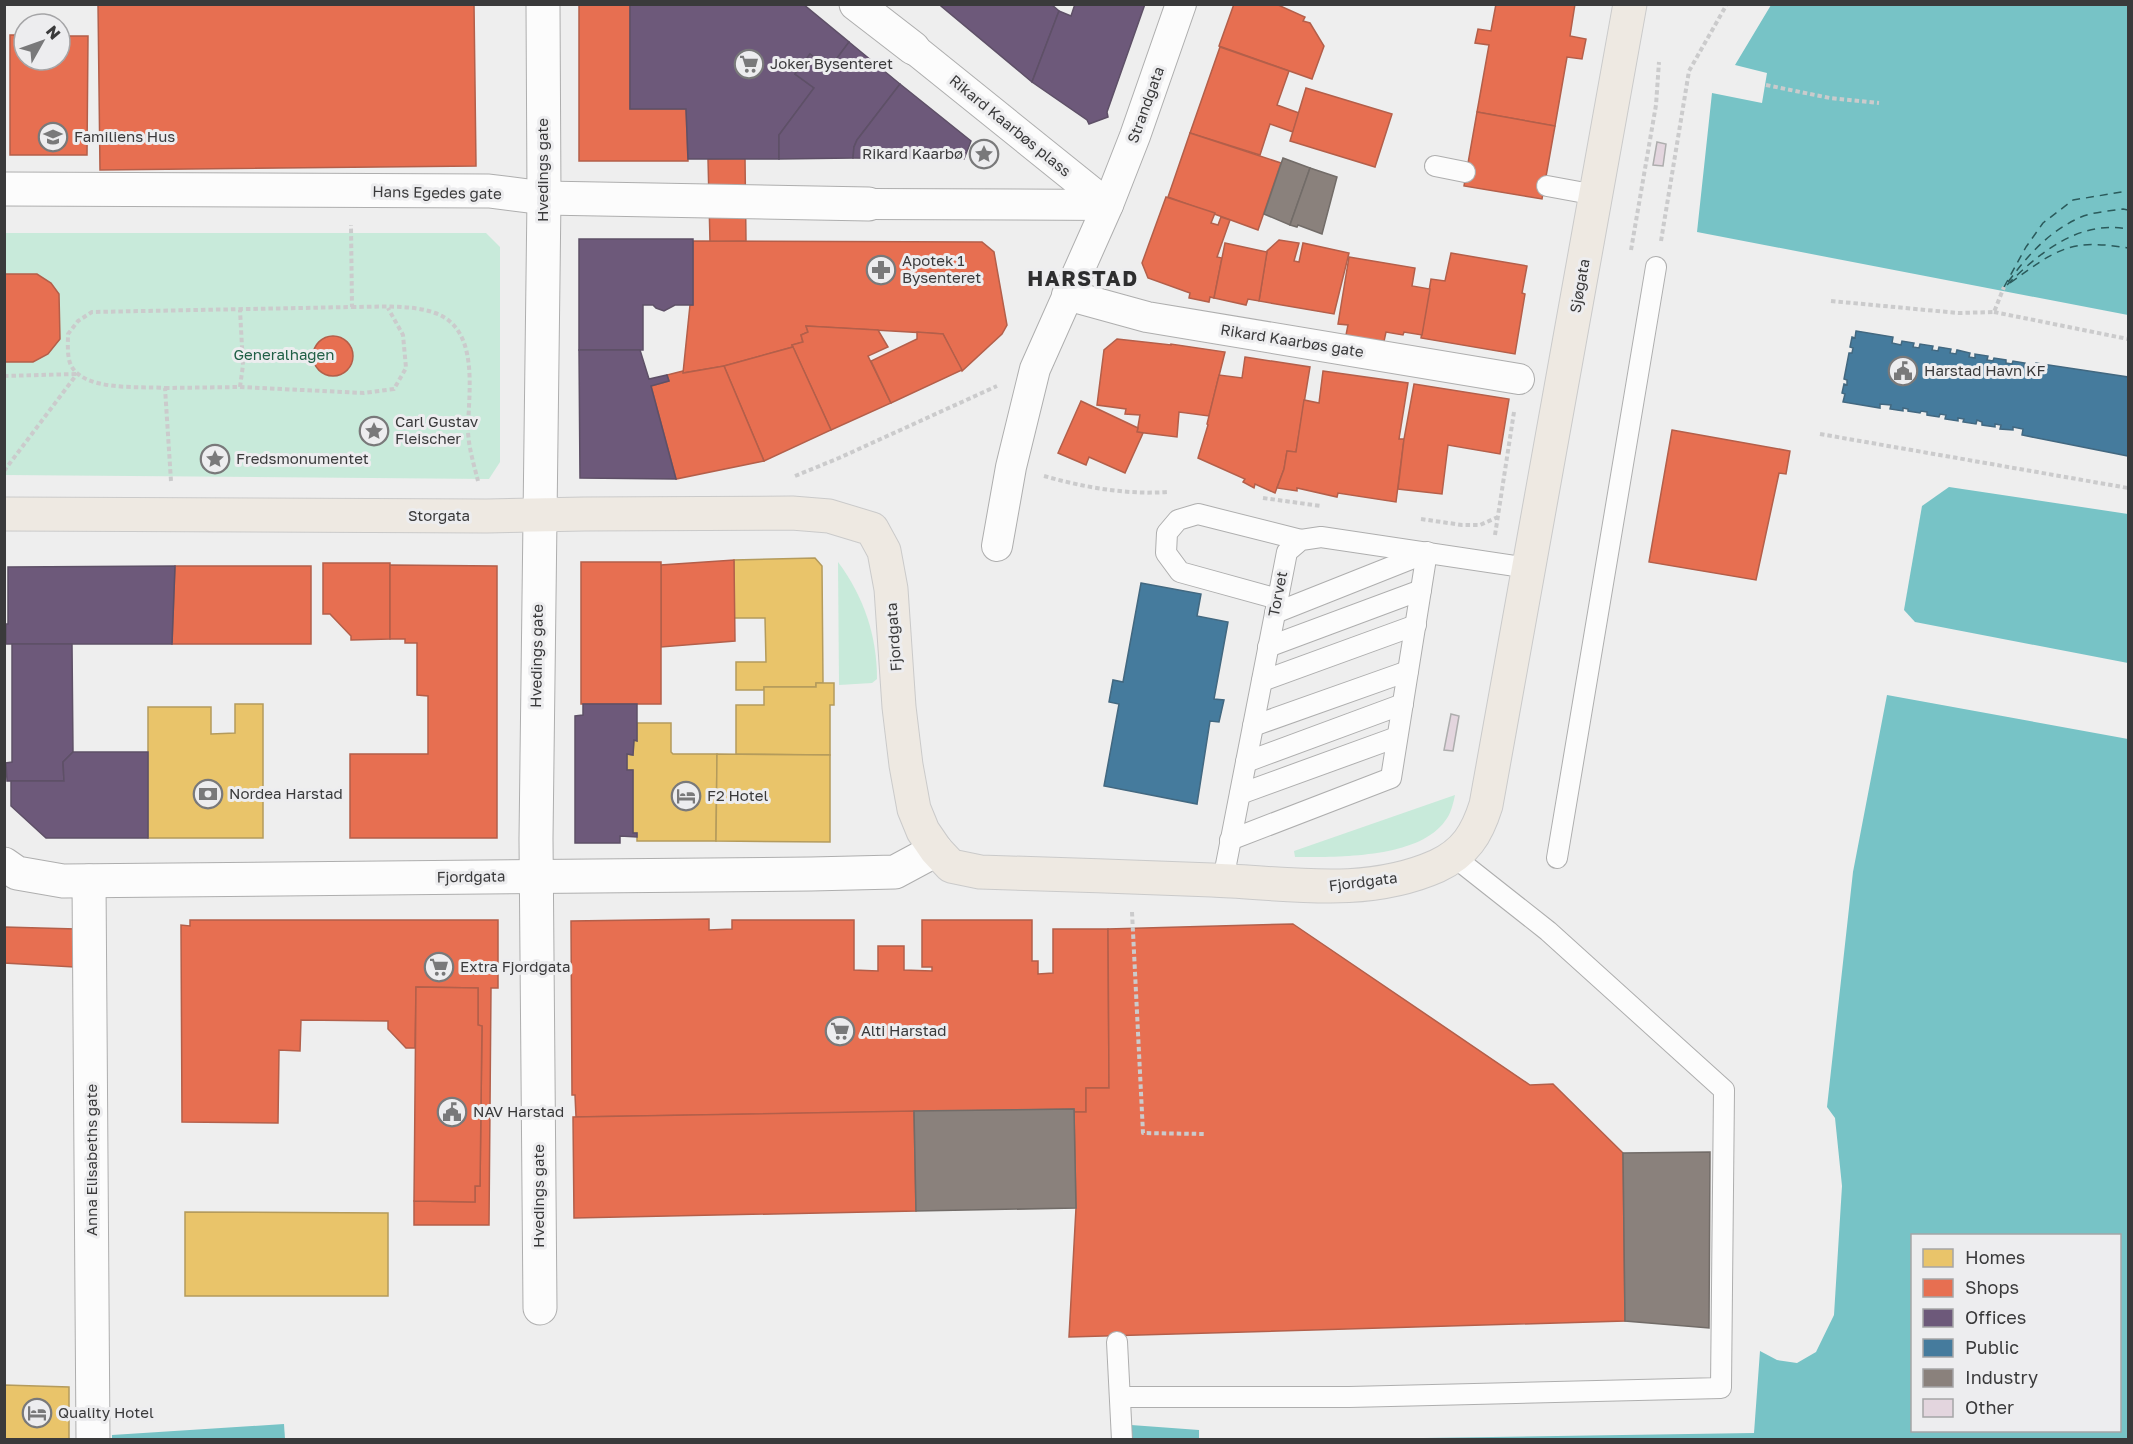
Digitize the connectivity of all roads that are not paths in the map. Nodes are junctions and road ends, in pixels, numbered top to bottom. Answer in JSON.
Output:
{"nodes":[{"id":1,"x":543,"y":4,"type":"edge"},
{"id":2,"x":856,"y":4,"type":"edge"},
{"id":3,"x":1181,"y":4,"type":"edge"},
{"id":4,"x":1630,"y":4,"type":"edge"},
{"id":5,"x":913,"y":48,"type":"joint"},
{"id":6,"x":1435,"y":166,"type":"dead end"},
{"id":7,"x":1466,"y":172,"type":"dead end"},
{"id":8,"x":1547,"y":186,"type":"dead end"},
{"id":9,"x":4,"y":189,"type":"edge"},
{"id":10,"x":1596,"y":195,"type":"junction"},
{"id":11,"x":544,"y":198,"type":"junction"},
{"id":12,"x":869,"y":204,"type":"joint"},
{"id":13,"x":1108,"y":205,"type":"junction"},
{"id":14,"x":1656,"y":267,"type":"road end"},
{"id":15,"x":1067,"y":295,"type":"junction"},
{"id":16,"x":1519,"y":379,"type":"road end"},
{"id":17,"x":4,"y":514,"type":"edge"},
{"id":18,"x":539,"y":515,"type":"junction"},
{"id":19,"x":872,"y":529,"type":"joint"},
{"id":20,"x":1301,"y":540,"type":"junction"},
{"id":21,"x":997,"y":546,"type":"dead end"},
{"id":22,"x":1427,"y":552,"type":"junction"},
{"id":23,"x":1529,"y":568,"type":"junction"},
{"id":24,"x":1421,"y":590,"type":"junction"},
{"id":25,"x":1276,"y":606,"type":"junction"},
{"id":26,"x":1416,"y":625,"type":"junction"},
{"id":27,"x":1268,"y":647,"type":"junction"},
{"id":28,"x":1408,"y":671,"type":"junction"},
{"id":29,"x":1262,"y":681,"type":"junction"},
{"id":30,"x":1403,"y":704,"type":"junction"},
{"id":31,"x":1253,"y":726,"type":"junction"},
{"id":32,"x":1397,"y":737,"type":"junction"},
{"id":33,"x":1246,"y":762,"type":"junction"},
{"id":34,"x":1239,"y":794,"type":"junction"},
{"id":35,"x":1230,"y":840,"type":"junction"},
{"id":36,"x":936,"y":850,"type":"junction"},
{"id":37,"x":1454,"y":856,"type":"junction"},
{"id":38,"x":1557,"y":858,"type":"dead end"},
{"id":39,"x":4,"y":864,"type":"edge"},
{"id":40,"x":537,"y":876,"type":"junction"},
{"id":41,"x":1222,"y":880,"type":"junction"},
{"id":42,"x":89,"y":881,"type":"junction"},
{"id":43,"x":540,"y":1308,"type":"dead end"},
{"id":44,"x":1117,"y":1342,"type":"dead end"},
{"id":45,"x":1120,"y":1397,"type":"junction"},
{"id":46,"x":93,"y":1440,"type":"edge"},
{"id":47,"x":1122,"y":1440,"type":"edge"}],
"edges":[{"from":1,"to":11,"type":"street","name":"Hvedings gate"},
{"from":2,"to":5,"type":"street"},
{"from":3,"to":13,"type":"street","name":"Strandgata"},
{"from":4,"to":10,"type":"highway","name":"Sjøgata"},
{"from":5,"to":13,"type":"street","name":"Rikard Kaarbøs plass"},
{"from":6,"to":7,"type":"lane"},
{"from":8,"to":10,"type":"lane"},
{"from":9,"to":11,"type":"street","name":"Hans Egedes gate"},
{"from":10,"to":23,"type":"highway","name":"Sjøgata"},
{"from":11,"to":12,"type":"street","name":"Hans Egedes gate"},
{"from":11,"to":18,"type":"street","name":"Hvedings gate"},
{"from":12,"to":13,"type":"street"},
{"from":13,"to":15,"type":"street"},
{"from":14,"to":38,"type":"lane"},
{"from":15,"to":16,"type":"street","name":"Rikard Kaarbøs gate"},
{"from":15,"to":21,"type":"street"},
{"from":17,"to":18,"type":"highway","name":"Storgata"},
{"from":18,"to":19,"type":"highway","name":"Storgata"},
{"from":18,"to":40,"type":"street","name":"Hvedings gate"},
{"from":19,"to":36,"type":"highway","name":"Fjordgata"},
{"from":20,"to":22,"type":"lane"},
{"from":20,"to":25,"type":"lane","name":"Torvet"},
{"from":20,"to":25,"type":"lane"},
{"from":22,"to":23,"type":"lane"},
{"from":22,"to":24,"type":"lane"},
{"from":22,"to":25,"type":"lane"},
{"from":23,"to":37,"type":"highway","name":"Fjordgata"},
{"from":24,"to":26,"type":"lane"},
{"from":24,"to":27,"type":"lane"},
{"from":25,"to":27,"type":"lane","name":"Torvet"},
{"from":26,"to":28,"type":"lane"},
{"from":26,"to":29,"type":"lane"},
{"from":27,"to":29,"type":"lane","name":"Torvet"},
{"from":28,"to":30,"type":"lane"},
{"from":28,"to":31,"type":"lane"},
{"from":29,"to":31,"type":"lane","name":"Torvet"},
{"from":30,"to":32,"type":"lane"},
{"from":30,"to":33,"type":"lane"},
{"from":31,"to":33,"type":"lane","name":"Torvet"},
{"from":32,"to":34,"type":"lane"},
{"from":32,"to":35,"type":"lane"},
{"from":33,"to":34,"type":"lane","name":"Torvet"},
{"from":34,"to":35,"type":"lane","name":"Torvet"},
{"from":35,"to":41,"type":"lane","name":"Torvet"},
{"from":36,"to":40,"type":"street","name":"Fjordgata"},
{"from":36,"to":41,"type":"highway","name":"Fjordgata"},
{"from":37,"to":41,"type":"highway","name":"Fjordgata"},
{"from":37,"to":45,"type":"lane"},
{"from":39,"to":42,"type":"street","name":"Fjordgata"},
{"from":40,"to":42,"type":"street","name":"Fjordgata"},
{"from":40,"to":43,"type":"street","name":"Hvedings gate"},
{"from":42,"to":46,"type":"street","name":"Anna Elisabeths gate"},
{"from":44,"to":45,"type":"lane"},
{"from":45,"to":47,"type":"lane"}]}
